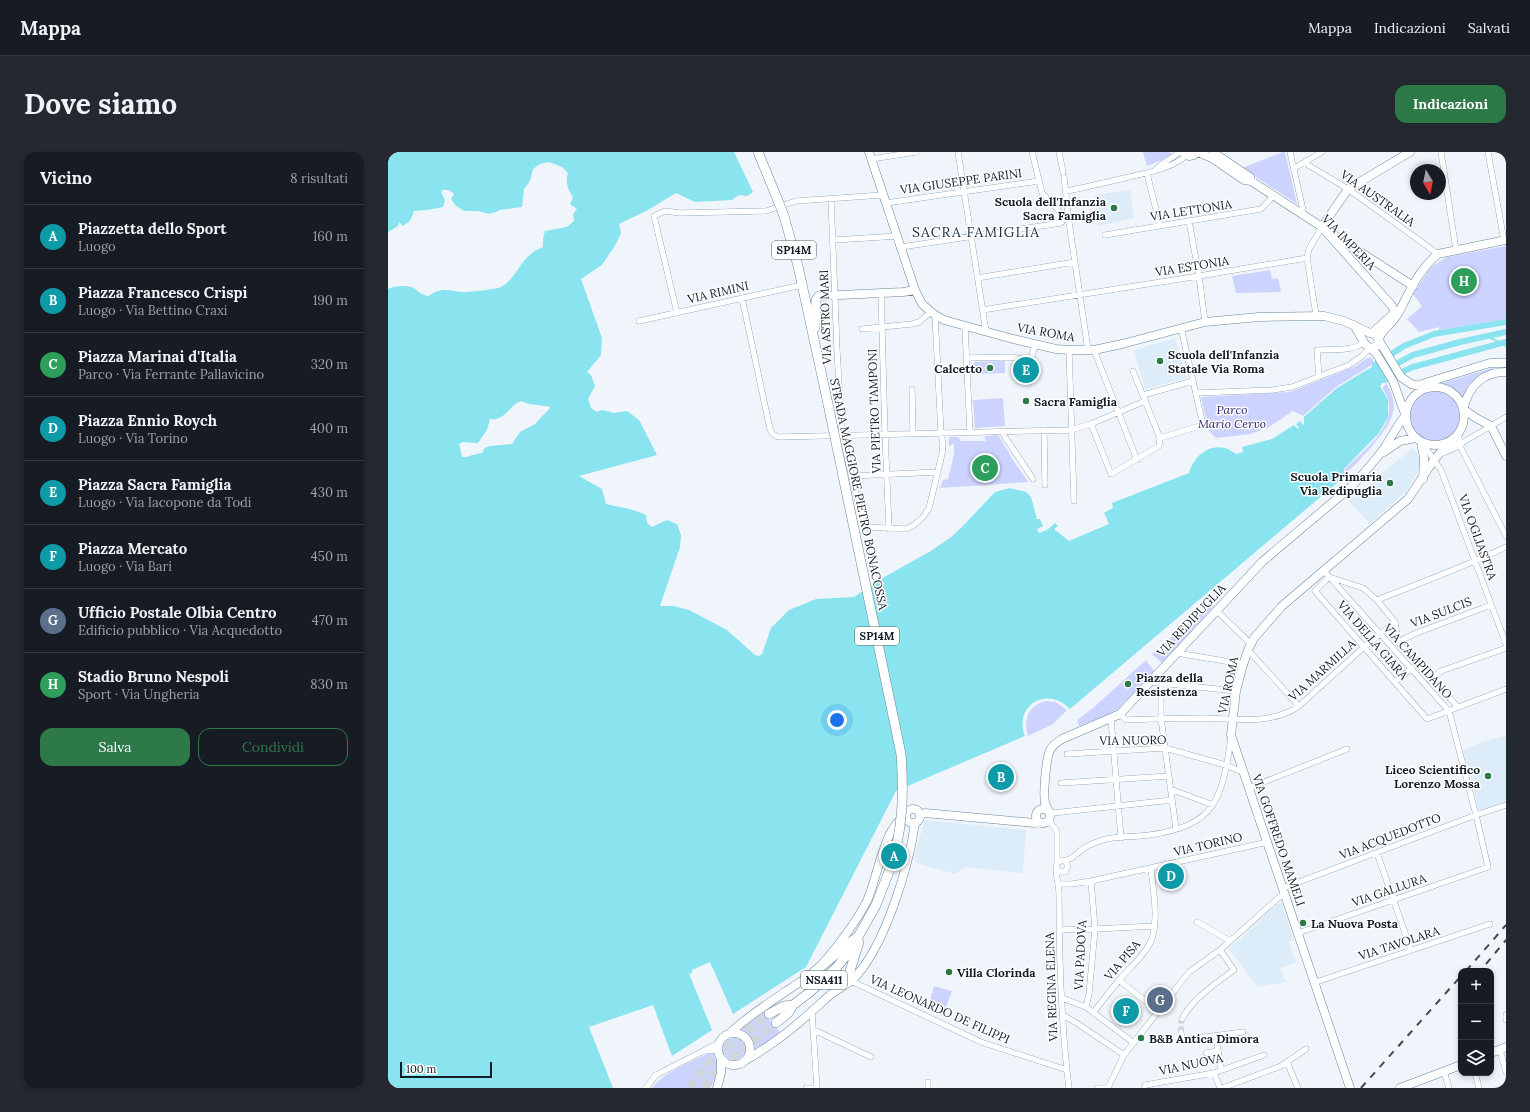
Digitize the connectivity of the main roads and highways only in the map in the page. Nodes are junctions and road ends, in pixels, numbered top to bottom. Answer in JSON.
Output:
{"nodes":[{"id":1,"x":758,"y":152,"type":"edge"},
{"id":2,"x":819,"y":296,"type":"road end"},
{"id":3,"x":814,"y":343,"type":"junction"},
{"id":4,"x":859,"y":936,"type":"junction"},
{"id":5,"x":815,"y":971,"type":"road end"},
{"id":6,"x":851,"y":981,"type":"road end"},
{"id":7,"x":793,"y":1005,"type":"junction"},
{"id":8,"x":769,"y":1014,"type":"tunnel mouth"},
{"id":9,"x":776,"y":1023,"type":"tunnel mouth"}],
"edges":[{"from":1,"to":3,"type":"main road","name":"STRADA MAGGIORE PIETRO BONACOSSA","number":"SP14M","bridge":true},
{"from":2,"to":3,"type":"main road"},
{"from":3,"to":4,"type":"main road","name":"STRADA MAGGIORE PIETRO BONACOSSA","number":"SP14M","bridge":true},
{"from":4,"to":5,"type":"main road"},
{"from":4,"to":6,"type":"main road"},
{"from":4,"to":7,"type":"main road","name":"STRADA MAGGIORE PIETRO BONACOSSA","number":"NSA411"},
{"from":7,"to":8,"type":"main road","name":"STRADA MAGGIORE PIETRO BONACOSSA","number":"NSA411"},
{"from":7,"to":9,"type":"main road","name":"STRADA MAGGIORE PIETRO BONACOSSA","number":"NSA411"}]}
